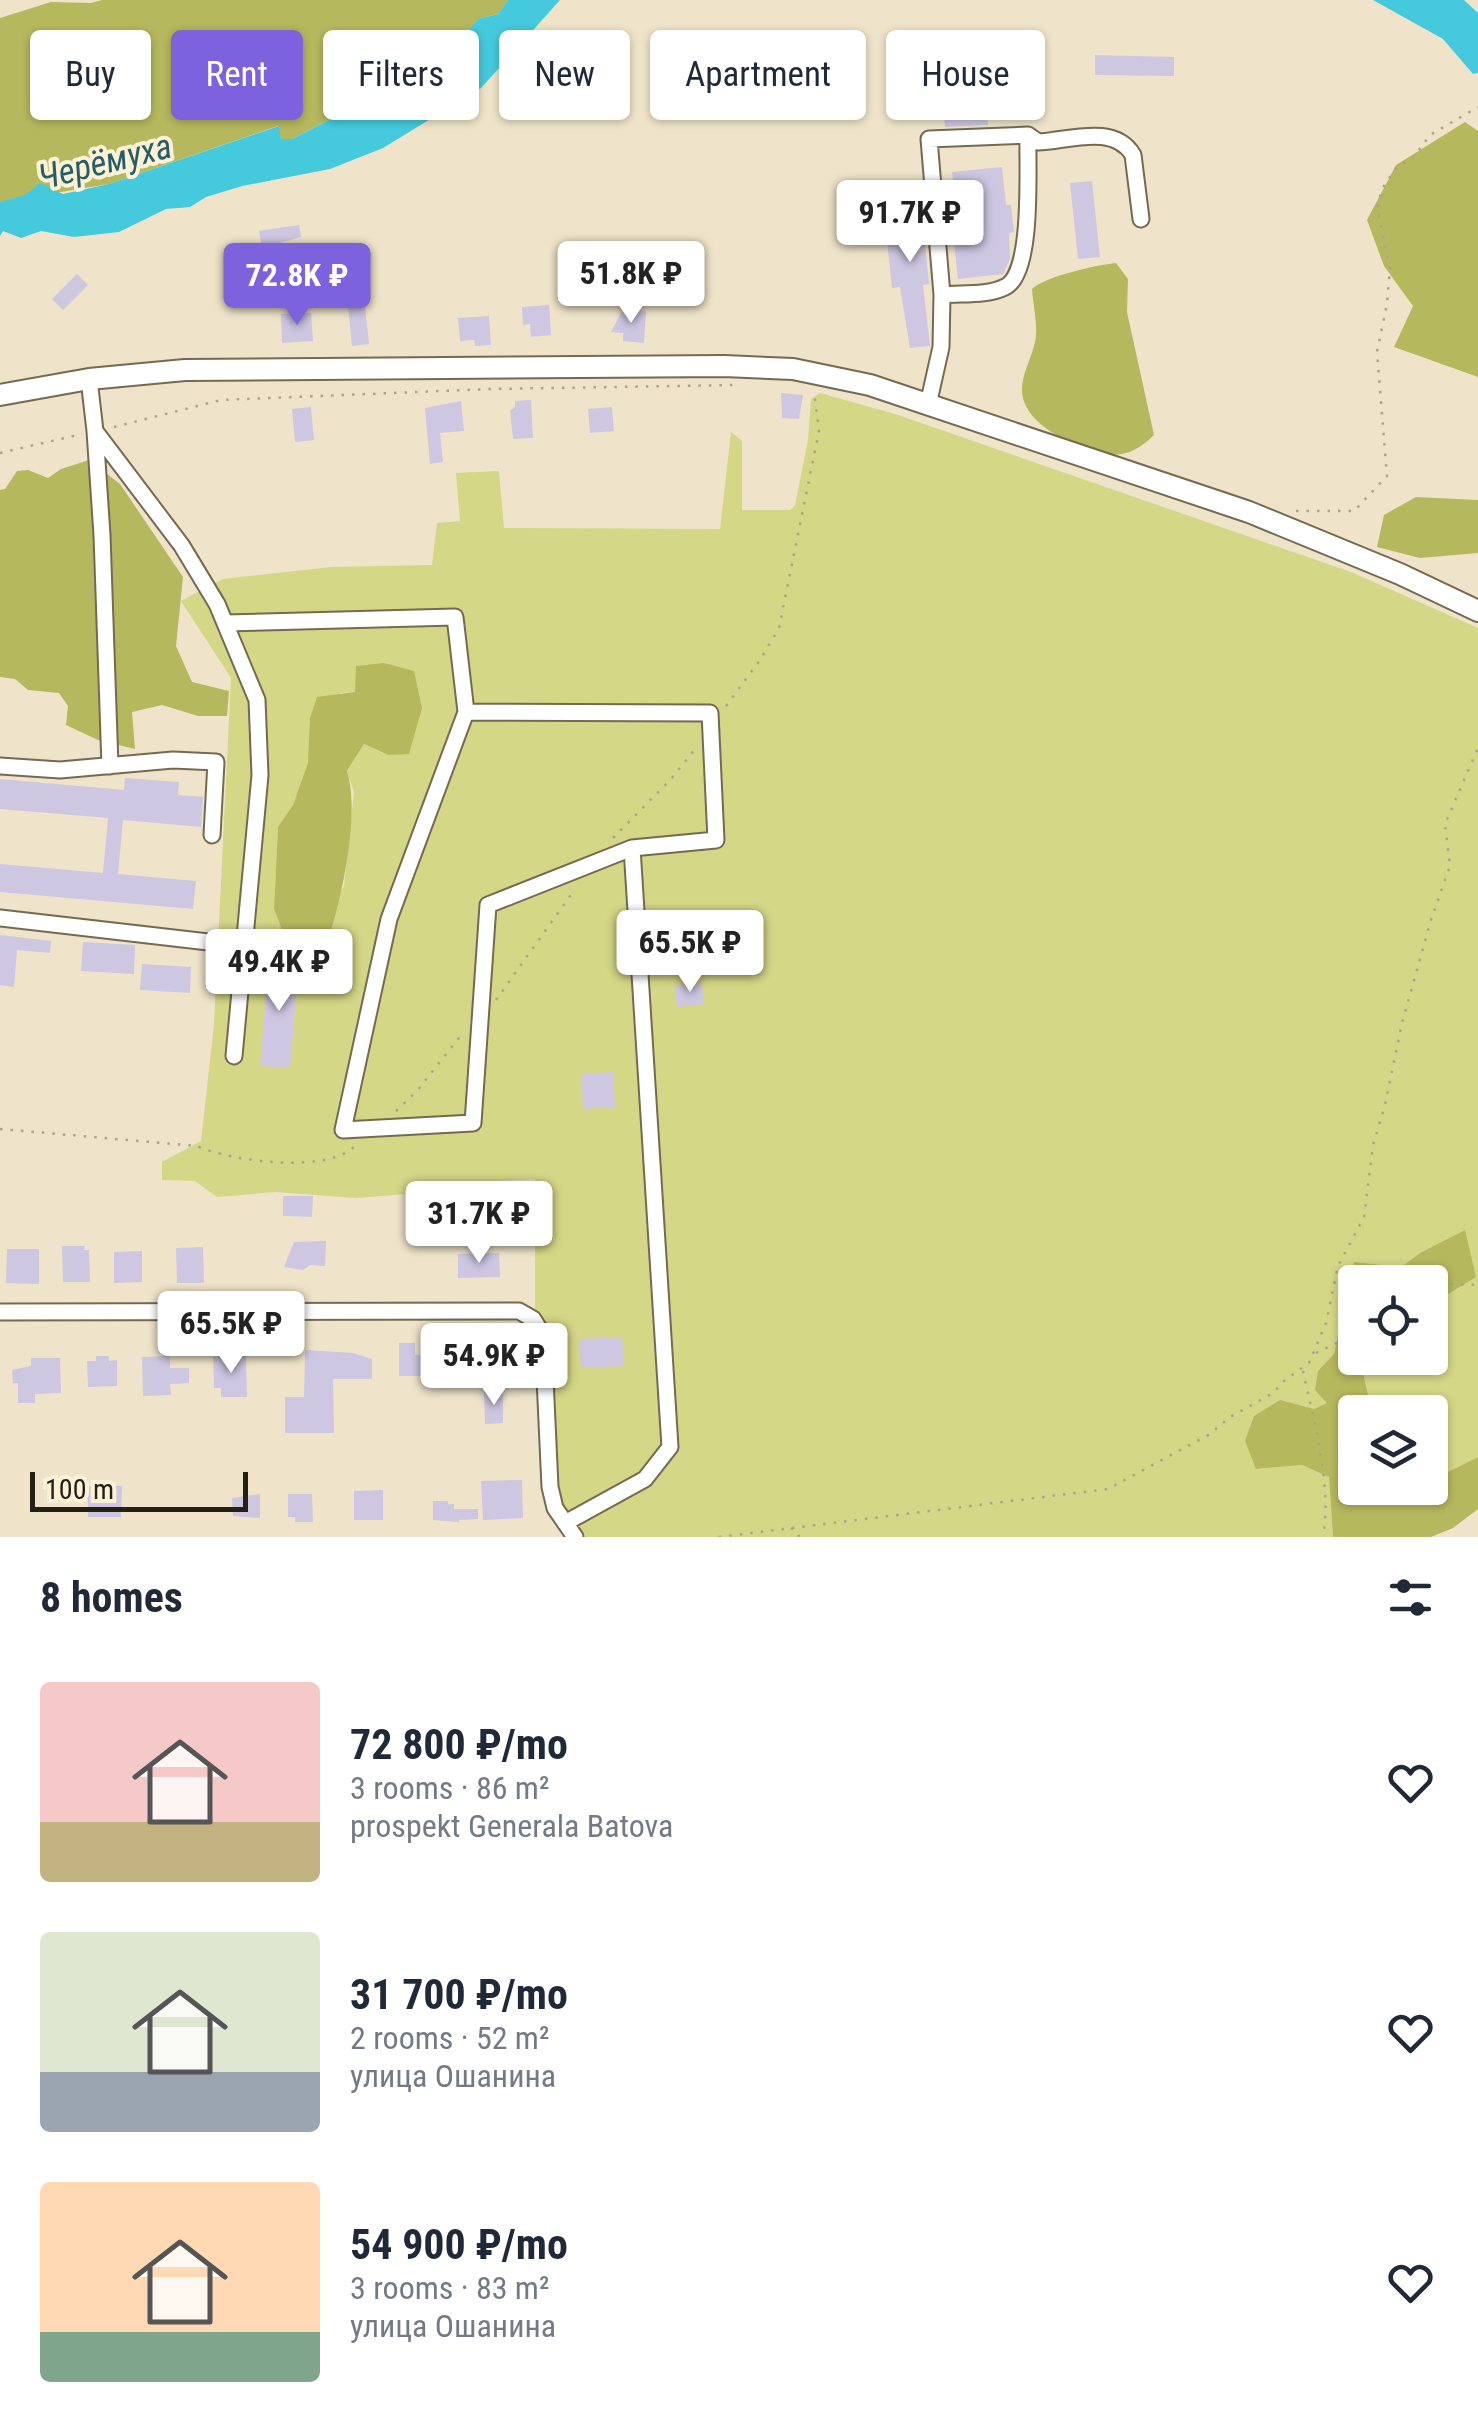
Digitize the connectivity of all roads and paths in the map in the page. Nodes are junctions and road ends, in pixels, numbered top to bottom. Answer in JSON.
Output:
{"nodes":[{"id":1,"x":1478,"y":107,"type":"edge"},
{"id":2,"x":1028,"y":135,"type":"junction"},
{"id":3,"x":1141,"y":219,"type":"dead end"},
{"id":4,"x":942,"y":295,"type":"junction"},
{"id":5,"x":89,"y":378,"type":"junction"},
{"id":6,"x":738,"y":385,"type":"dead end"},
{"id":7,"x":0,"y":395,"type":"edge"},
{"id":8,"x":928,"y":405,"type":"junction"},
{"id":9,"x":95,"y":431,"type":"junction"},
{"id":10,"x":0,"y":453,"type":"edge"},
{"id":11,"x":1284,"y":512,"type":"dead end"},
{"id":12,"x":1478,"y":611,"type":"edge"},
{"id":13,"x":226,"y":624,"type":"junction"},
{"id":14,"x":466,"y":712,"type":"junction"},
{"id":15,"x":1478,"y":748,"type":"edge"},
{"id":16,"x":0,"y":766,"type":"edge"},
{"id":17,"x":110,"y":766,"type":"junction"},
{"id":18,"x":212,"y":835,"type":"dead end"},
{"id":19,"x":632,"y":848,"type":"junction"},
{"id":20,"x":0,"y":918,"type":"edge"},
{"id":21,"x":243,"y":946,"type":"junction"},
{"id":22,"x":234,"y":1056,"type":"dead end"},
{"id":23,"x":1448,"y":1284,"type":"edge"},
{"id":24,"x":1478,"y":1285,"type":"edge"},
{"id":25,"x":0,"y":1312,"type":"edge"},
{"id":26,"x":1338,"y":1342,"type":"edge"},
{"id":27,"x":1314,"y":1354,"type":"junction"},
{"id":28,"x":1302,"y":1368,"type":"junction"},
{"id":29,"x":790,"y":1528,"type":"junction"},
{"id":30,"x":570,"y":1530,"type":"edge"},
{"id":31,"x":719,"y":1537,"type":"edge"},
{"id":32,"x":799,"y":1537,"type":"edge"},
{"id":33,"x":1323,"y":1537,"type":"edge"}],
"edges":[{"from":1,"to":11,"type":"path"},
{"from":2,"to":3,"type":"street"},
{"from":2,"to":4,"type":"street"},
{"from":2,"to":4,"type":"street"},
{"from":4,"to":8,"type":"street"},
{"from":5,"to":7,"type":"main road"},
{"from":5,"to":8,"type":"main road"},
{"from":5,"to":9,"type":"street"},
{"from":6,"to":9,"type":"path"},
{"from":8,"to":12,"type":"main road"},
{"from":9,"to":10,"type":"path"},
{"from":9,"to":13,"type":"street"},
{"from":9,"to":17,"type":"street"},
{"from":13,"to":14,"type":"street"},
{"from":13,"to":21,"type":"street"},
{"from":14,"to":19,"type":"street"},
{"from":14,"to":19,"type":"street"},
{"from":15,"to":27,"type":"path"},
{"from":16,"to":17,"type":"street"},
{"from":17,"to":18,"type":"street"},
{"from":19,"to":30,"type":"street"},
{"from":20,"to":21,"type":"street"},
{"from":21,"to":22,"type":"street"},
{"from":23,"to":24,"type":"path"},
{"from":25,"to":30,"type":"street"},
{"from":26,"to":27,"type":"path"},
{"from":27,"to":28,"type":"path"},
{"from":28,"to":29,"type":"path"},
{"from":28,"to":33,"type":"path"},
{"from":29,"to":31,"type":"path"},
{"from":29,"to":32,"type":"path"}]}
